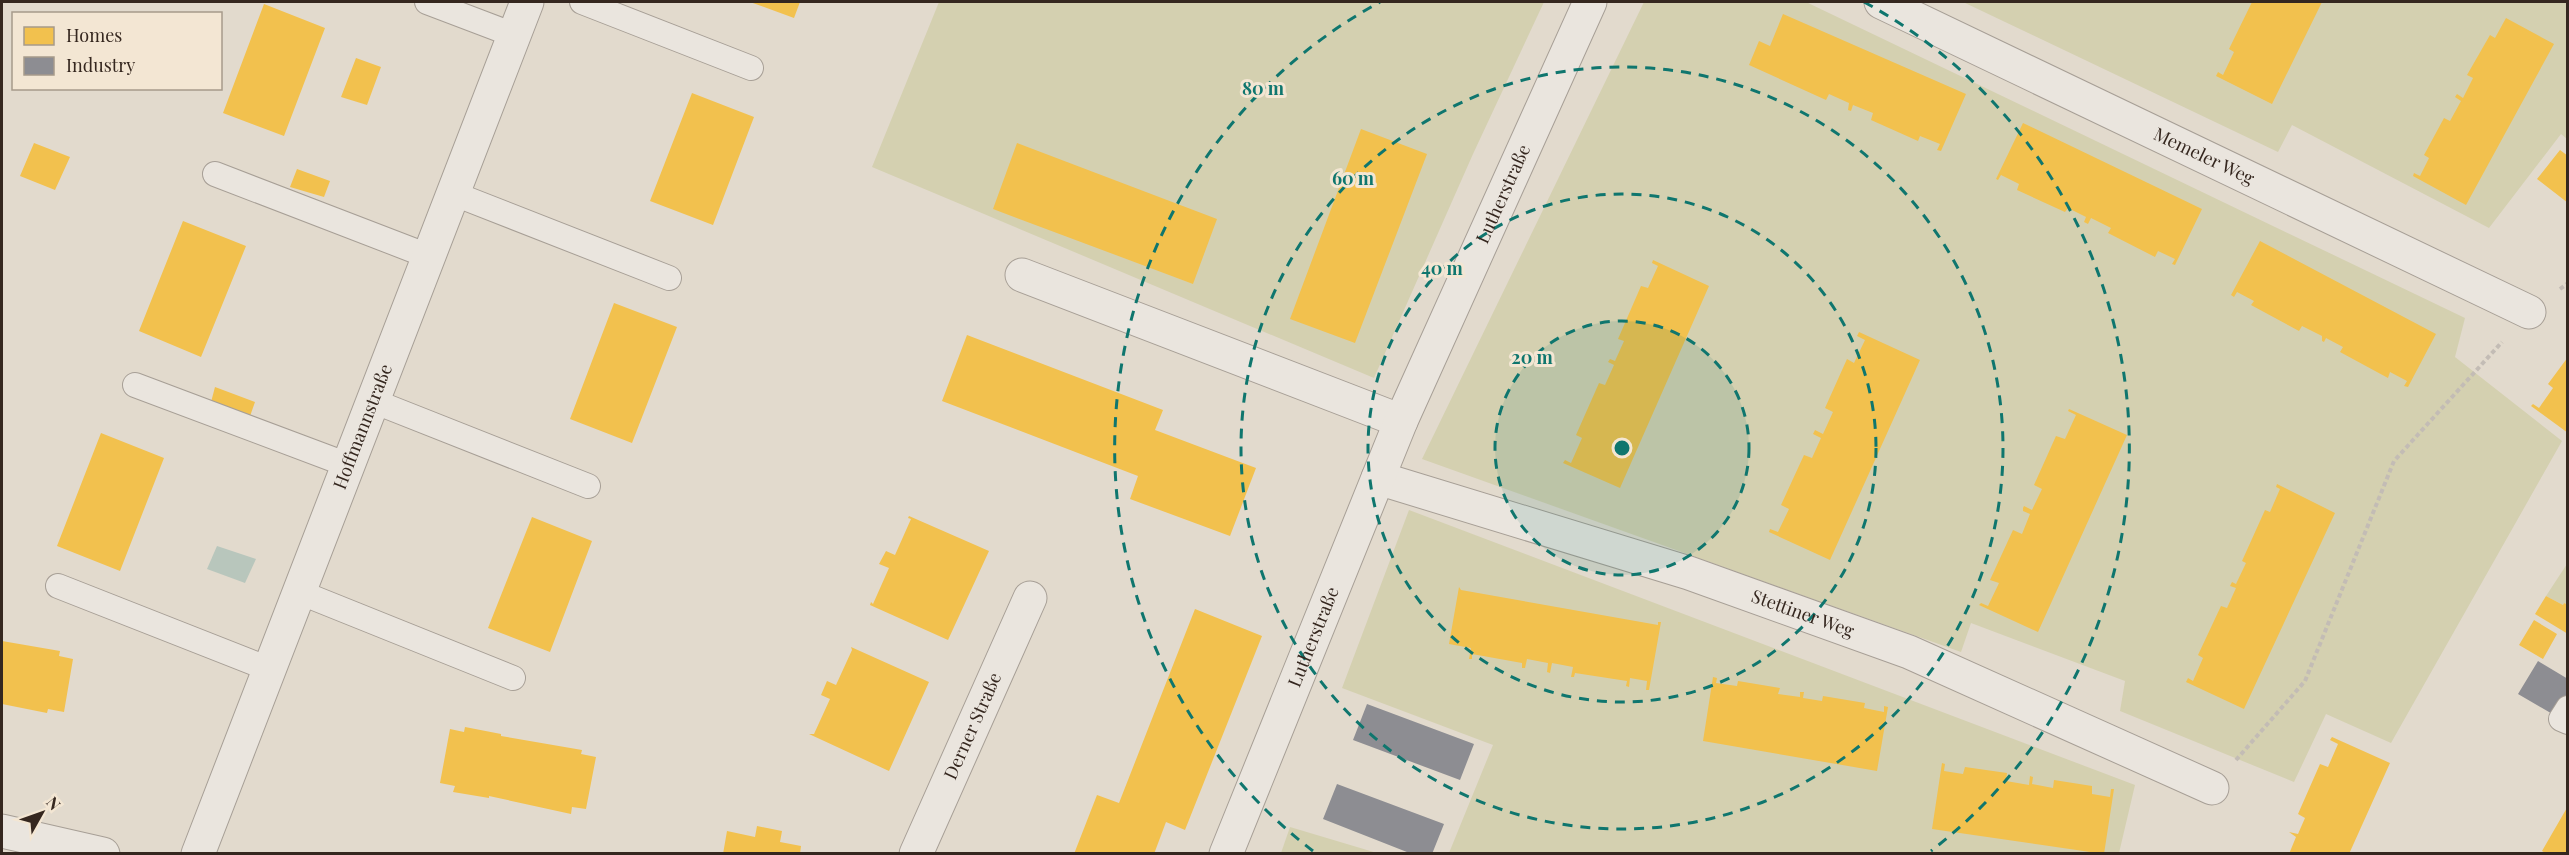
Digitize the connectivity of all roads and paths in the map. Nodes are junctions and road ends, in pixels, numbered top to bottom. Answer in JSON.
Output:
{"nodes":[{"id":1,"x":427,"y":2,"type":"edge"},
{"id":2,"x":526,"y":2,"type":"edge"},
{"id":3,"x":582,"y":2,"type":"edge"},
{"id":4,"x":1590,"y":2,"type":"edge"},
{"id":5,"x":1881,"y":2,"type":"edge"},
{"id":6,"x":514,"y":35,"type":"junction"},
{"id":7,"x":751,"y":68,"type":"dead end"},
{"id":8,"x":215,"y":174,"type":"dead end"},
{"id":9,"x":452,"y":193,"type":"junction"},
{"id":10,"x":428,"y":256,"type":"junction"},
{"id":11,"x":1022,"y":275,"type":"dead end"},
{"id":12,"x":669,"y":278,"type":"dead end"},
{"id":13,"x":2568,"y":283,"type":"edge"},
{"id":14,"x":2529,"y":312,"type":"junction"},
{"id":15,"x":135,"y":385,"type":"dead end"},
{"id":16,"x":373,"y":401,"type":"junction"},
{"id":17,"x":1401,"y":421,"type":"junction"},
{"id":18,"x":348,"y":465,"type":"junction"},
{"id":19,"x":1378,"y":478,"type":"junction"},
{"id":20,"x":588,"y":486,"type":"dead end"},
{"id":21,"x":58,"y":586,"type":"dead end"},
{"id":22,"x":299,"y":592,"type":"junction"},
{"id":23,"x":1030,"y":598,"type":"dead end"},
{"id":24,"x":269,"y":669,"type":"junction"},
{"id":25,"x":513,"y":678,"type":"dead end"},
{"id":26,"x":2568,"y":708,"type":"edge"},
{"id":27,"x":2568,"y":722,"type":"edge"},
{"id":28,"x":2212,"y":788,"type":"joint"},
{"id":29,"x":2,"y":831,"type":"edge"},
{"id":30,"x":103,"y":854,"type":"edge"},
{"id":31,"x":198,"y":854,"type":"edge"},
{"id":32,"x":916,"y":854,"type":"edge"},
{"id":33,"x":1226,"y":854,"type":"edge"}],
"edges":[{"from":1,"to":6,"type":"lane"},
{"from":2,"to":6,"type":"street","name":"Hoffmannstraße"},
{"from":3,"to":7,"type":"lane"},
{"from":4,"to":17,"type":"street","name":"Lutherstraße"},
{"from":5,"to":14,"type":"street","name":"Memeler Weg"},
{"from":6,"to":9,"type":"street","name":"Hoffmannstraße"},
{"from":8,"to":10,"type":"lane"},
{"from":9,"to":10,"type":"street","name":"Hoffmannstraße"},
{"from":9,"to":12,"type":"lane"},
{"from":10,"to":16,"type":"street","name":"Hoffmannstraße"},
{"from":11,"to":17,"type":"street"},
{"from":13,"to":14,"type":"path"},
{"from":14,"to":28,"type":"path"},
{"from":15,"to":18,"type":"lane"},
{"from":16,"to":18,"type":"street","name":"Hoffmannstraße"},
{"from":16,"to":20,"type":"lane"},
{"from":17,"to":19,"type":"street","name":"Lutherstraße"},
{"from":18,"to":22,"type":"street","name":"Hoffmannstraße"},
{"from":19,"to":28,"type":"street","name":"Stettiner Weg"},
{"from":19,"to":33,"type":"street","name":"Lutherstraße"},
{"from":21,"to":24,"type":"lane"},
{"from":22,"to":24,"type":"street","name":"Hoffmannstraße"},
{"from":22,"to":25,"type":"lane"},
{"from":23,"to":32,"type":"street","name":"Derner Straße"},
{"from":24,"to":31,"type":"street","name":"Hoffmannstraße"},
{"from":26,"to":27,"type":"lane"},
{"from":29,"to":30,"type":"street"}]}
